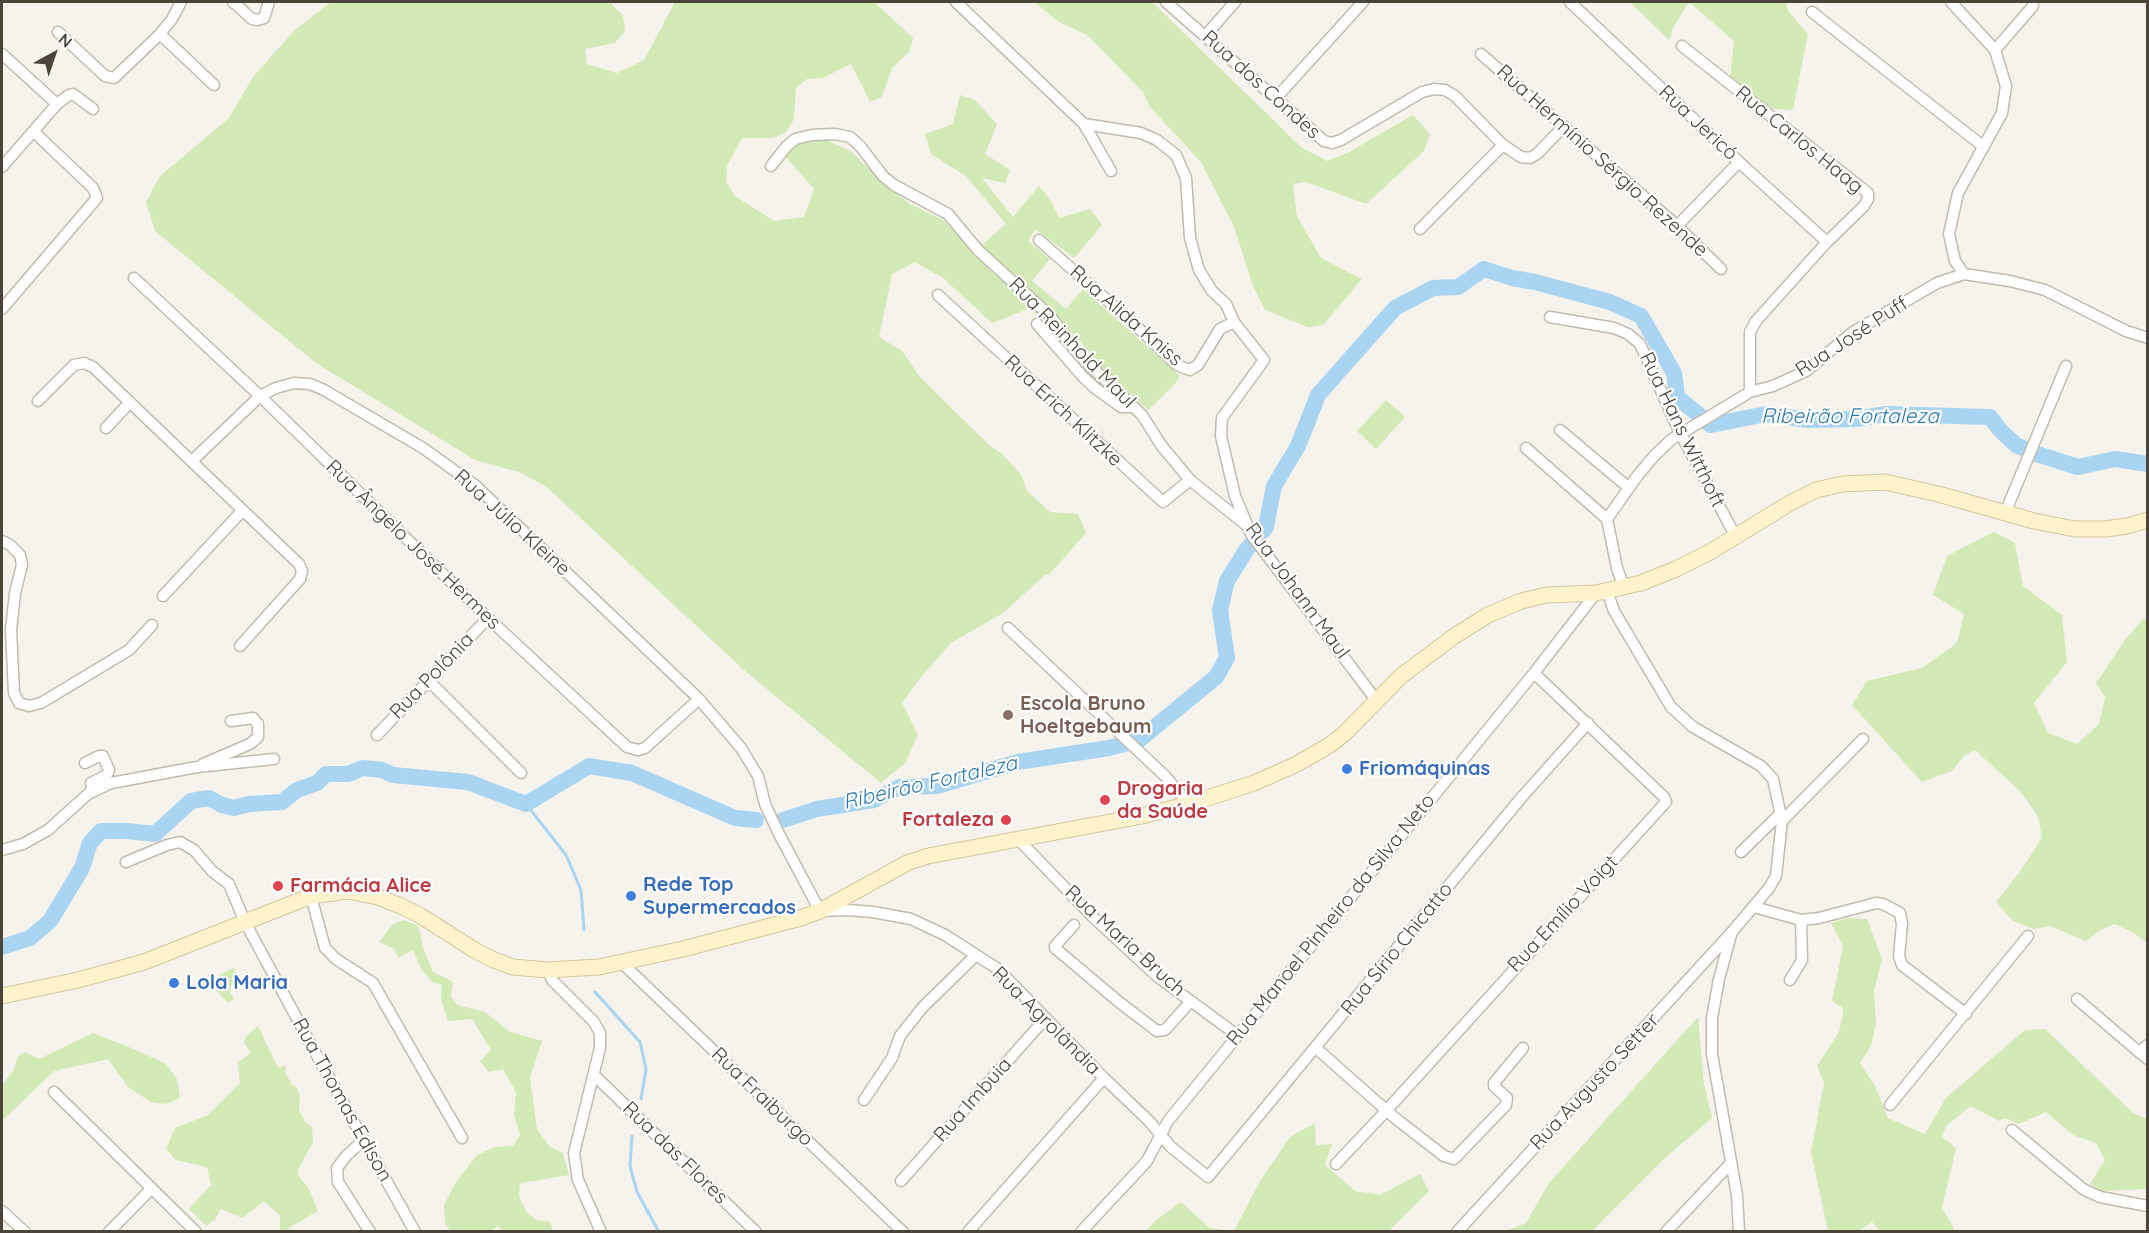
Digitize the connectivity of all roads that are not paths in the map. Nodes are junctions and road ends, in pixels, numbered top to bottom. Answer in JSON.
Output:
{"nodes":[{"id":1,"x":181,"y":2,"type":"edge"},
{"id":2,"x":233,"y":2,"type":"edge"},
{"id":3,"x":269,"y":2,"type":"edge"},
{"id":4,"x":956,"y":2,"type":"edge"},
{"id":5,"x":1166,"y":2,"type":"edge"},
{"id":6,"x":1236,"y":2,"type":"edge"},
{"id":7,"x":1363,"y":2,"type":"edge"},
{"id":8,"x":1570,"y":2,"type":"edge"},
{"id":9,"x":1952,"y":2,"type":"edge"},
{"id":10,"x":2032,"y":6,"type":"dead end"},
{"id":11,"x":1812,"y":12,"type":"dead end"},
{"id":12,"x":58,"y":33,"type":"dead end"},
{"id":13,"x":159,"y":34,"type":"junction"},
{"id":14,"x":1206,"y":35,"type":"junction"},
{"id":15,"x":1682,"y":46,"type":"dead end"},
{"id":16,"x":1995,"y":50,"type":"junction"},
{"id":17,"x":2,"y":54,"type":"edge"},
{"id":18,"x":1481,"y":54,"type":"dead end"},
{"id":19,"x":214,"y":86,"type":"dead end"},
{"id":20,"x":1276,"y":98,"type":"junction"},
{"id":21,"x":57,"y":104,"type":"junction"},
{"id":22,"x":93,"y":109,"type":"dead end"},
{"id":23,"x":1083,"y":124,"type":"junction"},
{"id":24,"x":1564,"y":126,"type":"junction"},
{"id":25,"x":34,"y":132,"type":"junction"},
{"id":26,"x":1503,"y":145,"type":"junction"},
{"id":27,"x":1984,"y":147,"type":"junction"},
{"id":28,"x":1739,"y":162,"type":"junction"},
{"id":29,"x":771,"y":166,"type":"dead end"},
{"id":30,"x":2,"y":167,"type":"edge"},
{"id":31,"x":1111,"y":171,"type":"dead end"},
{"id":32,"x":1677,"y":226,"type":"junction"},
{"id":33,"x":1420,"y":229,"type":"dead end"},
{"id":34,"x":1039,"y":240,"type":"dead end"},
{"id":35,"x":1827,"y":242,"type":"junction"},
{"id":36,"x":1721,"y":269,"type":"dead end"},
{"id":37,"x":1964,"y":274,"type":"junction"},
{"id":38,"x":134,"y":278,"type":"dead end"},
{"id":39,"x":938,"y":296,"type":"dead end"},
{"id":40,"x":2,"y":309,"type":"edge"},
{"id":41,"x":1550,"y":316,"type":"dead end"},
{"id":42,"x":1234,"y":322,"type":"junction"},
{"id":43,"x":1037,"y":324,"type":"dead end"},
{"id":44,"x":2148,"y":338,"type":"edge"},
{"id":45,"x":2066,"y":366,"type":"dead end"},
{"id":46,"x":1750,"y":392,"type":"junction"},
{"id":47,"x":260,"y":396,"type":"junction"},
{"id":48,"x":38,"y":401,"type":"dead end"},
{"id":49,"x":130,"y":402,"type":"junction"},
{"id":50,"x":1132,"y":407,"type":"junction"},
{"id":51,"x":106,"y":428,"type":"dead end"},
{"id":52,"x":1560,"y":430,"type":"dead end"},
{"id":53,"x":1685,"y":430,"type":"junction"},
{"id":54,"x":1526,"y":448,"type":"dead end"},
{"id":55,"x":193,"y":460,"type":"junction"},
{"id":56,"x":1190,"y":480,"type":"junction"},
{"id":57,"x":1629,"y":488,"type":"junction"},
{"id":58,"x":242,"y":511,"type":"junction"},
{"id":59,"x":2005,"y":513,"type":"junction"},
{"id":60,"x":1607,"y":519,"type":"junction"},
{"id":61,"x":2148,"y":520,"type":"edge"},
{"id":62,"x":1249,"y":529,"type":"junction"},
{"id":63,"x":1736,"y":537,"type":"junction"},
{"id":64,"x":2,"y":541,"type":"edge"},
{"id":65,"x":1624,"y":588,"type":"junction"},
{"id":66,"x":1601,"y":592,"type":"junction"},
{"id":67,"x":163,"y":596,"type":"dead end"},
{"id":68,"x":488,"y":618,"type":"junction"},
{"id":69,"x":152,"y":625,"type":"dead end"},
{"id":70,"x":1008,"y":628,"type":"dead end"},
{"id":71,"x":240,"y":646,"type":"dead end"},
{"id":72,"x":1534,"y":673,"type":"junction"},
{"id":73,"x":429,"y":681,"type":"junction"},
{"id":74,"x":699,"y":699,"type":"junction"},
{"id":75,"x":1376,"y":700,"type":"junction"},
{"id":76,"x":231,"y":721,"type":"dead end"},
{"id":77,"x":1588,"y":723,"type":"junction"},
{"id":78,"x":377,"y":735,"type":"dead end"},
{"id":79,"x":1863,"y":739,"type":"dead end"},
{"id":80,"x":274,"y":759,"type":"dead end"},
{"id":81,"x":85,"y":763,"type":"dead end"},
{"id":82,"x":197,"y":767,"type":"junction"},
{"id":83,"x":521,"y":773,"type":"dead end"},
{"id":84,"x":92,"y":792,"type":"junction"},
{"id":85,"x":1189,"y":804,"type":"junction"},
{"id":86,"x":1782,"y":817,"type":"junction"},
{"id":87,"x":1019,"y":840,"type":"junction"},
{"id":88,"x":2,"y":850,"type":"edge"},
{"id":89,"x":1741,"y":852,"type":"dead end"},
{"id":90,"x":126,"y":862,"type":"dead end"},
{"id":91,"x":311,"y":896,"type":"junction"},
{"id":92,"x":1754,"y":907,"type":"junction"},
{"id":93,"x":820,"y":911,"type":"junction"},
{"id":94,"x":1801,"y":920,"type":"junction"},
{"id":95,"x":245,"y":922,"type":"junction"},
{"id":96,"x":1074,"y":925,"type":"dead end"},
{"id":97,"x":1732,"y":932,"type":"junction"},
{"id":98,"x":2028,"y":936,"type":"dead end"},
{"id":99,"x":976,"y":955,"type":"junction"},
{"id":100,"x":621,"y":962,"type":"junction"},
{"id":101,"x":548,"y":970,"type":"junction"},
{"id":102,"x":1790,"y":980,"type":"dead end"},
{"id":103,"x":2,"y":996,"type":"edge"},
{"id":104,"x":2077,"y":999,"type":"dead end"},
{"id":105,"x":1191,"y":1001,"type":"junction"},
{"id":106,"x":1966,"y":1014,"type":"junction"},
{"id":107,"x":1045,"y":1019,"type":"junction"},
{"id":108,"x":1237,"y":1035,"type":"junction"},
{"id":109,"x":1316,"y":1047,"type":"junction"},
{"id":110,"x":1523,"y":1048,"type":"dead end"},
{"id":111,"x":2145,"y":1052,"type":"edge"},
{"id":112,"x":594,"y":1075,"type":"junction"},
{"id":113,"x":1104,"y":1078,"type":"junction"},
{"id":114,"x":54,"y":1092,"type":"dead end"},
{"id":115,"x":864,"y":1100,"type":"dead end"},
{"id":116,"x":1890,"y":1106,"type":"dead end"},
{"id":117,"x":1386,"y":1111,"type":"junction"},
{"id":118,"x":2012,"y":1130,"type":"dead end"},
{"id":119,"x":1160,"y":1137,"type":"junction"},
{"id":120,"x":462,"y":1138,"type":"dead end"},
{"id":121,"x":364,"y":1140,"type":"junction"},
{"id":122,"x":1336,"y":1164,"type":"dead end"},
{"id":123,"x":1730,"y":1164,"type":"junction"},
{"id":124,"x":1208,"y":1177,"type":"joint"},
{"id":125,"x":900,"y":1181,"type":"dead end"},
{"id":126,"x":151,"y":1189,"type":"junction"},
{"id":127,"x":2148,"y":1206,"type":"edge"},
{"id":128,"x":2,"y":1211,"type":"edge"},
{"id":129,"x":182,"y":1218,"type":"junction"},
{"id":130,"x":25,"y":1232,"type":"edge"},
{"id":131,"x":109,"y":1232,"type":"edge"},
{"id":132,"x":180,"y":1232,"type":"edge"},
{"id":133,"x":196,"y":1232,"type":"edge"},
{"id":134,"x":370,"y":1232,"type":"edge"},
{"id":135,"x":415,"y":1232,"type":"edge"},
{"id":136,"x":601,"y":1232,"type":"edge"},
{"id":137,"x":756,"y":1232,"type":"edge"},
{"id":138,"x":903,"y":1232,"type":"edge"},
{"id":139,"x":968,"y":1232,"type":"edge"},
{"id":140,"x":1081,"y":1232,"type":"edge"},
{"id":141,"x":1457,"y":1232,"type":"edge"},
{"id":142,"x":1666,"y":1232,"type":"edge"},
{"id":143,"x":1738,"y":1232,"type":"edge"}],
"edges":[{"from":1,"to":13,"type":"street"},
{"from":2,"to":3,"type":"street"},
{"from":4,"to":23,"type":"street"},
{"from":5,"to":14,"type":"street","name":"Rua dos Condes"},
{"from":6,"to":14,"type":"street"},
{"from":7,"to":20,"type":"street"},
{"from":8,"to":28,"type":"street","name":"Rua Jericó"},
{"from":9,"to":16,"type":"street"},
{"from":10,"to":16,"type":"street"},
{"from":11,"to":27,"type":"street"},
{"from":12,"to":13,"type":"street"},
{"from":13,"to":19,"type":"street"},
{"from":14,"to":20,"type":"street","name":"Rua dos Condes"},
{"from":15,"to":35,"type":"street","name":"Rua Carlos Haag"},
{"from":16,"to":27,"type":"street"},
{"from":17,"to":21,"type":"street"},
{"from":18,"to":24,"type":"street","name":"Rua Hermínio Sérgio Rezende"},
{"from":20,"to":26,"type":"street","name":"Rua dos Condes"},
{"from":21,"to":22,"type":"street"},
{"from":21,"to":25,"type":"street"},
{"from":23,"to":31,"type":"street"},
{"from":23,"to":42,"type":"street"},
{"from":24,"to":26,"type":"street","name":"Rua dos Condes"},
{"from":24,"to":32,"type":"street","name":"Rua Hermínio Sérgio Rezende"},
{"from":25,"to":30,"type":"street"},
{"from":25,"to":40,"type":"street"},
{"from":26,"to":33,"type":"street"},
{"from":27,"to":37,"type":"street"},
{"from":28,"to":32,"type":"street"},
{"from":28,"to":35,"type":"street","name":"Rua Jericó"},
{"from":29,"to":50,"type":"street","name":"Rua Reinhold Maul"},
{"from":32,"to":36,"type":"street","name":"Rua Hermínio Sérgio Rezende"},
{"from":34,"to":42,"type":"street","name":"Rua Alida Kniss"},
{"from":35,"to":46,"type":"street","name":"Rua Carlos Haag"},
{"from":37,"to":44,"type":"street"},
{"from":37,"to":46,"type":"street","name":"Rua José Puff"},
{"from":38,"to":47,"type":"street","name":"Rua Ângelo José Hermes"},
{"from":39,"to":56,"type":"street","name":"Rua Erich Klitzke"},
{"from":41,"to":53,"type":"street","name":"Rua Hans Witthoft"},
{"from":42,"to":62,"type":"street","name":"Rua Johann Maul"},
{"from":43,"to":50,"type":"street"},
{"from":45,"to":59,"type":"street"},
{"from":46,"to":53,"type":"street","name":"Rua José Puff"},
{"from":47,"to":55,"type":"street","name":"Rua Júlio Kleine"},
{"from":47,"to":68,"type":"street","name":"Rua Ângelo José Hermes"},
{"from":47,"to":74,"type":"street","name":"Rua Júlio Kleine"},
{"from":48,"to":49,"type":"street"},
{"from":49,"to":51,"type":"street"},
{"from":49,"to":55,"type":"street"},
{"from":50,"to":56,"type":"street","name":"Rua Reinhold Maul"},
{"from":52,"to":57,"type":"street"},
{"from":53,"to":57,"type":"street","name":"Rua José Puff"},
{"from":53,"to":63,"type":"street","name":"Rua Hans Witthoft"},
{"from":54,"to":60,"type":"street"},
{"from":55,"to":58,"type":"street"},
{"from":56,"to":62,"type":"street","name":"Rua Reinhold Maul"},
{"from":57,"to":60,"type":"street","name":"Rua José Puff"},
{"from":58,"to":67,"type":"street"},
{"from":58,"to":71,"type":"street"},
{"from":59,"to":61,"type":"main road"},
{"from":59,"to":63,"type":"main road"},
{"from":60,"to":65,"type":"street"},
{"from":62,"to":75,"type":"street","name":"Rua Johann Maul"},
{"from":63,"to":65,"type":"main road"},
{"from":64,"to":69,"type":"street"},
{"from":65,"to":66,"type":"main road"},
{"from":66,"to":72,"type":"street","name":"Rua Manoel Pinheiro da Silva Neto"},
{"from":66,"to":75,"type":"main road"},
{"from":66,"to":86,"type":"street","name":"Rua Augusto Setter"},
{"from":68,"to":73,"type":"street","name":"Rua Polônia"},
{"from":68,"to":74,"type":"street","name":"Rua Ângelo José Hermes"},
{"from":70,"to":85,"type":"street"},
{"from":72,"to":77,"type":"street","name":"Rua Emílio Voigt"},
{"from":72,"to":108,"type":"street","name":"Rua Manoel Pinheiro da Silva Neto"},
{"from":73,"to":78,"type":"street","name":"Rua Polônia"},
{"from":73,"to":83,"type":"street"},
{"from":74,"to":93,"type":"street","name":"Rua Júlio Kleine"},
{"from":75,"to":85,"type":"main road"},
{"from":76,"to":82,"type":"street"},
{"from":77,"to":109,"type":"street","name":"Rua Sírio Chicatto"},
{"from":77,"to":117,"type":"street","name":"Rua Emílio Voigt"},
{"from":79,"to":86,"type":"street"},
{"from":80,"to":82,"type":"street"},
{"from":81,"to":84,"type":"street"},
{"from":82,"to":84,"type":"street"},
{"from":84,"to":88,"type":"street"},
{"from":85,"to":87,"type":"main road"},
{"from":86,"to":89,"type":"street"},
{"from":86,"to":92,"type":"street","name":"Rua Augusto Setter"},
{"from":87,"to":93,"type":"main road"},
{"from":87,"to":105,"type":"street","name":"Rua Maria Bruch"},
{"from":90,"to":95,"type":"street","name":"Rua Thomas Edison"},
{"from":91,"to":95,"type":"main road"},
{"from":91,"to":101,"type":"main road"},
{"from":91,"to":120,"type":"street"},
{"from":92,"to":94,"type":"street"},
{"from":92,"to":97,"type":"street","name":"Rua Augusto Setter"},
{"from":93,"to":99,"type":"street","name":"Rua Agrolândia"},
{"from":93,"to":100,"type":"main road"},
{"from":94,"to":102,"type":"street"},
{"from":94,"to":106,"type":"street"},
{"from":95,"to":103,"type":"main road"},
{"from":95,"to":121,"type":"street","name":"Rua Thomas Edison"},
{"from":96,"to":105,"type":"street"},
{"from":97,"to":123,"type":"street"},
{"from":97,"to":141,"type":"street","name":"Rua Augusto Setter"},
{"from":98,"to":106,"type":"street"},
{"from":99,"to":107,"type":"street","name":"Rua Agrolândia"},
{"from":99,"to":115,"type":"street"},
{"from":100,"to":101,"type":"main road"},
{"from":100,"to":138,"type":"street","name":"Rua Fraiburgo"},
{"from":101,"to":112,"type":"street"},
{"from":104,"to":111,"type":"street"},
{"from":105,"to":108,"type":"street","name":"Rua Maria Bruch"},
{"from":106,"to":116,"type":"street"},
{"from":107,"to":113,"type":"street","name":"Rua Agrolândia"},
{"from":107,"to":125,"type":"street","name":"Rua Imbuia"},
{"from":108,"to":119,"type":"street","name":"Rua Manoel Pinheiro da Silva Neto"},
{"from":109,"to":117,"type":"street"},
{"from":109,"to":124,"type":"street","name":"Rua Sírio Chicatto"},
{"from":110,"to":117,"type":"street"},
{"from":112,"to":136,"type":"street"},
{"from":112,"to":137,"type":"street","name":"Rua das Flores"},
{"from":113,"to":119,"type":"street","name":"Rua Agrolândia"},
{"from":113,"to":139,"type":"street"},
{"from":114,"to":126,"type":"street"},
{"from":117,"to":122,"type":"street","name":"Rua Emílio Voigt"},
{"from":118,"to":127,"type":"street"},
{"from":119,"to":124,"type":"street","name":"Rua Agrolândia"},
{"from":119,"to":140,"type":"street","name":"Rua Manoel Pinheiro da Silva Neto"},
{"from":121,"to":134,"type":"street"},
{"from":121,"to":135,"type":"street","name":"Rua Thomas Edison"},
{"from":123,"to":142,"type":"street"},
{"from":123,"to":143,"type":"street"},
{"from":126,"to":129,"type":"street"},
{"from":126,"to":131,"type":"street"},
{"from":128,"to":130,"type":"street"},
{"from":129,"to":132,"type":"street"},
{"from":129,"to":133,"type":"street"}]}
